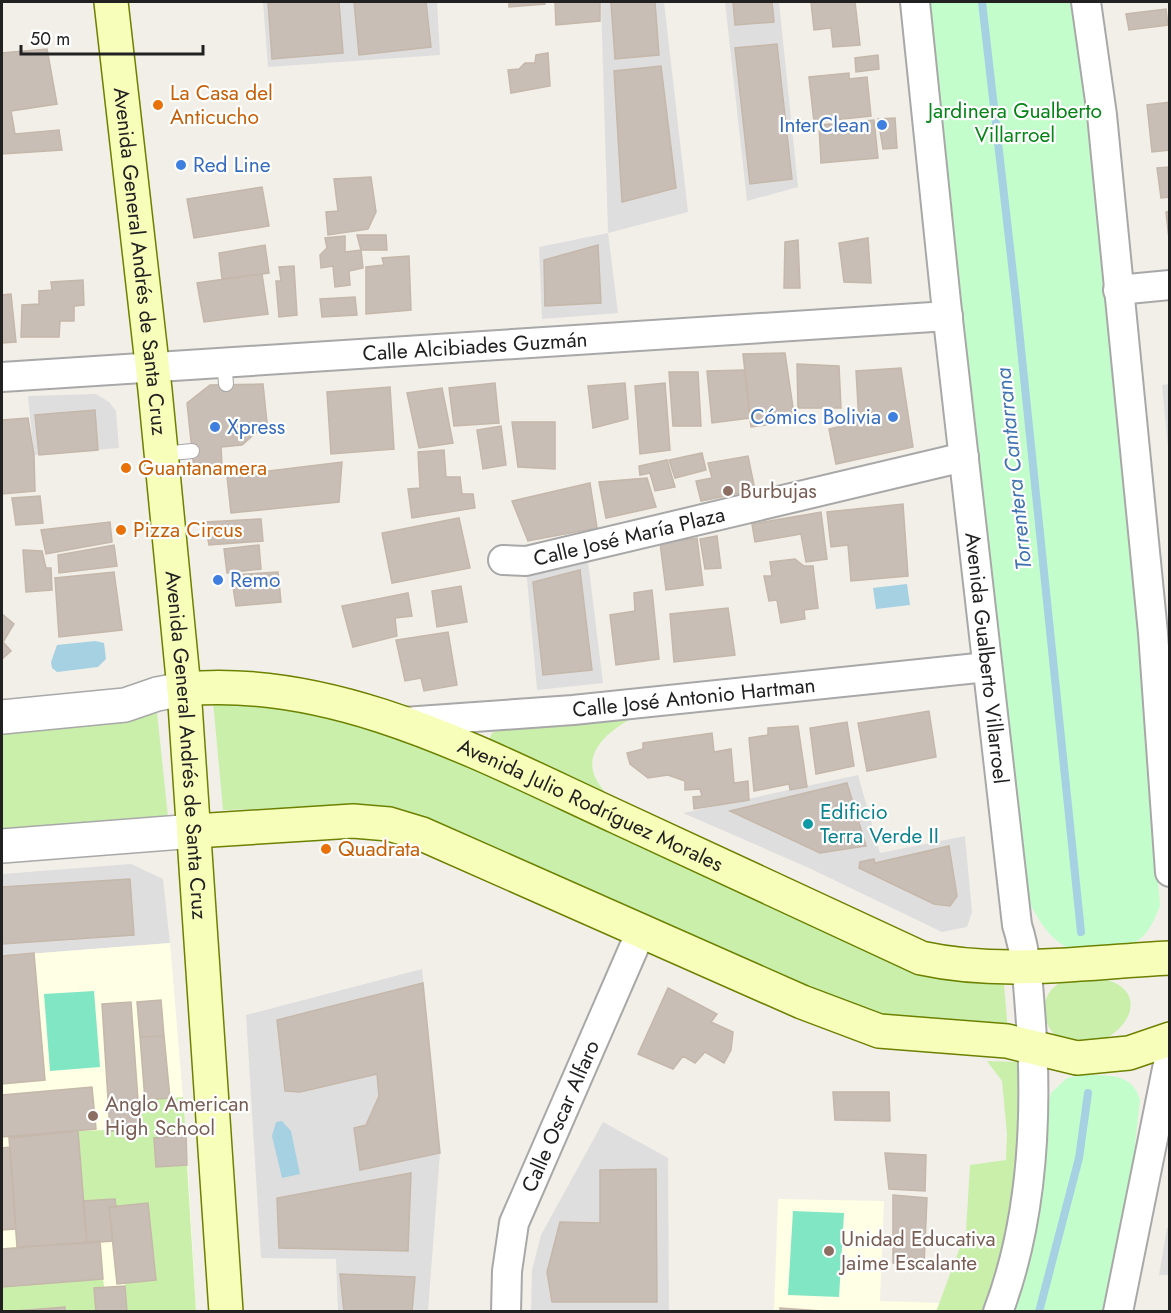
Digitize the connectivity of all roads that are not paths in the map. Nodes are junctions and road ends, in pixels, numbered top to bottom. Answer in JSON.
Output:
{"nodes":[{"id":1,"x":111,"y":2,"type":"edge"},
{"id":2,"x":915,"y":2,"type":"edge"},
{"id":3,"x":1086,"y":2,"type":"edge"},
{"id":4,"x":1170,"y":285,"type":"edge"},
{"id":5,"x":1118,"y":290,"type":"junction"},
{"id":6,"x":948,"y":316,"type":"junction"},
{"id":7,"x":152,"y":368,"type":"junction"},
{"id":8,"x":2,"y":377,"type":"edge"},
{"id":9,"x":964,"y":457,"type":"junction"},
{"id":10,"x":503,"y":560,"type":"dead end"},
{"id":11,"x":1162,"y":650,"type":"edge"},
{"id":12,"x":987,"y":667,"type":"junction"},
{"id":13,"x":184,"y":689,"type":"junction"},
{"id":14,"x":2,"y":717,"type":"edge"},
{"id":15,"x":399,"y":723,"type":"junction"},
{"id":16,"x":195,"y":831,"type":"junction"},
{"id":17,"x":2,"y":846,"type":"edge"},
{"id":18,"x":1170,"y":872,"type":"edge"},
{"id":19,"x":642,"y":929,"type":"junction"},
{"id":20,"x":1170,"y":958,"type":"edge"},
{"id":21,"x":1026,"y":967,"type":"junction"},
{"id":22,"x":1170,"y":1039,"type":"edge"},
{"id":23,"x":1033,"y":1046,"type":"junction"},
{"id":24,"x":1170,"y":1054,"type":"edge"},
{"id":25,"x":226,"y":1311,"type":"edge"},
{"id":26,"x":506,"y":1311,"type":"edge"},
{"id":27,"x":998,"y":1311,"type":"edge"},
{"id":28,"x":1118,"y":1311,"type":"edge"}],
"edges":[{"from":1,"to":7,"type":"main road","name":"Avenida General Andrés de Santa Cruz"},
{"from":2,"to":6,"type":"street","name":"Avenida Gualberto Villarroel"},
{"from":3,"to":5,"type":"street"},
{"from":4,"to":5,"type":"street"},
{"from":5,"to":11,"type":"street"},
{"from":6,"to":7,"type":"street","name":"Calle Alcibiades Guzmán"},
{"from":6,"to":9,"type":"street","name":"Avenida Gualberto Villarroel"},
{"from":7,"to":8,"type":"street","name":"Calle Alcibiades Guzmán"},
{"from":7,"to":13,"type":"main road","name":"Avenida General Andrés de Santa Cruz"},
{"from":9,"to":10,"type":"street","name":"Calle José María Plaza"},
{"from":9,"to":12,"type":"street","name":"Avenida Gualberto Villarroel"},
{"from":11,"to":18,"type":"street"},
{"from":12,"to":15,"type":"street","name":"Calle José Antonio Hartman"},
{"from":12,"to":21,"type":"street","name":"Avenida Gualberto Villarroel"},
{"from":13,"to":14,"type":"street","name":"Avenida Julio Rodríguez Morales"},
{"from":13,"to":15,"type":"main road","name":"Avenida Julio Rodríguez Morales"},
{"from":13,"to":16,"type":"main road","name":"Avenida General Andrés de Santa Cruz"},
{"from":15,"to":21,"type":"main road","name":"Avenida Julio Rodríguez Morales"},
{"from":16,"to":17,"type":"street"},
{"from":16,"to":19,"type":"main road"},
{"from":16,"to":25,"type":"main road","name":"Avenida General Andrés de Santa Cruz"},
{"from":19,"to":23,"type":"main road"},
{"from":19,"to":26,"type":"street","name":"Calle Oscar Alfaro"},
{"from":20,"to":21,"type":"main road","name":"Avenida Julio Rodríguez Morales"},
{"from":21,"to":23,"type":"street","name":"Avenida Gualberto Villarroel"},
{"from":22,"to":23,"type":"main road"},
{"from":23,"to":27,"type":"street","name":"Avenida Gualberto Villarroel"},
{"from":24,"to":28,"type":"street"}]}
